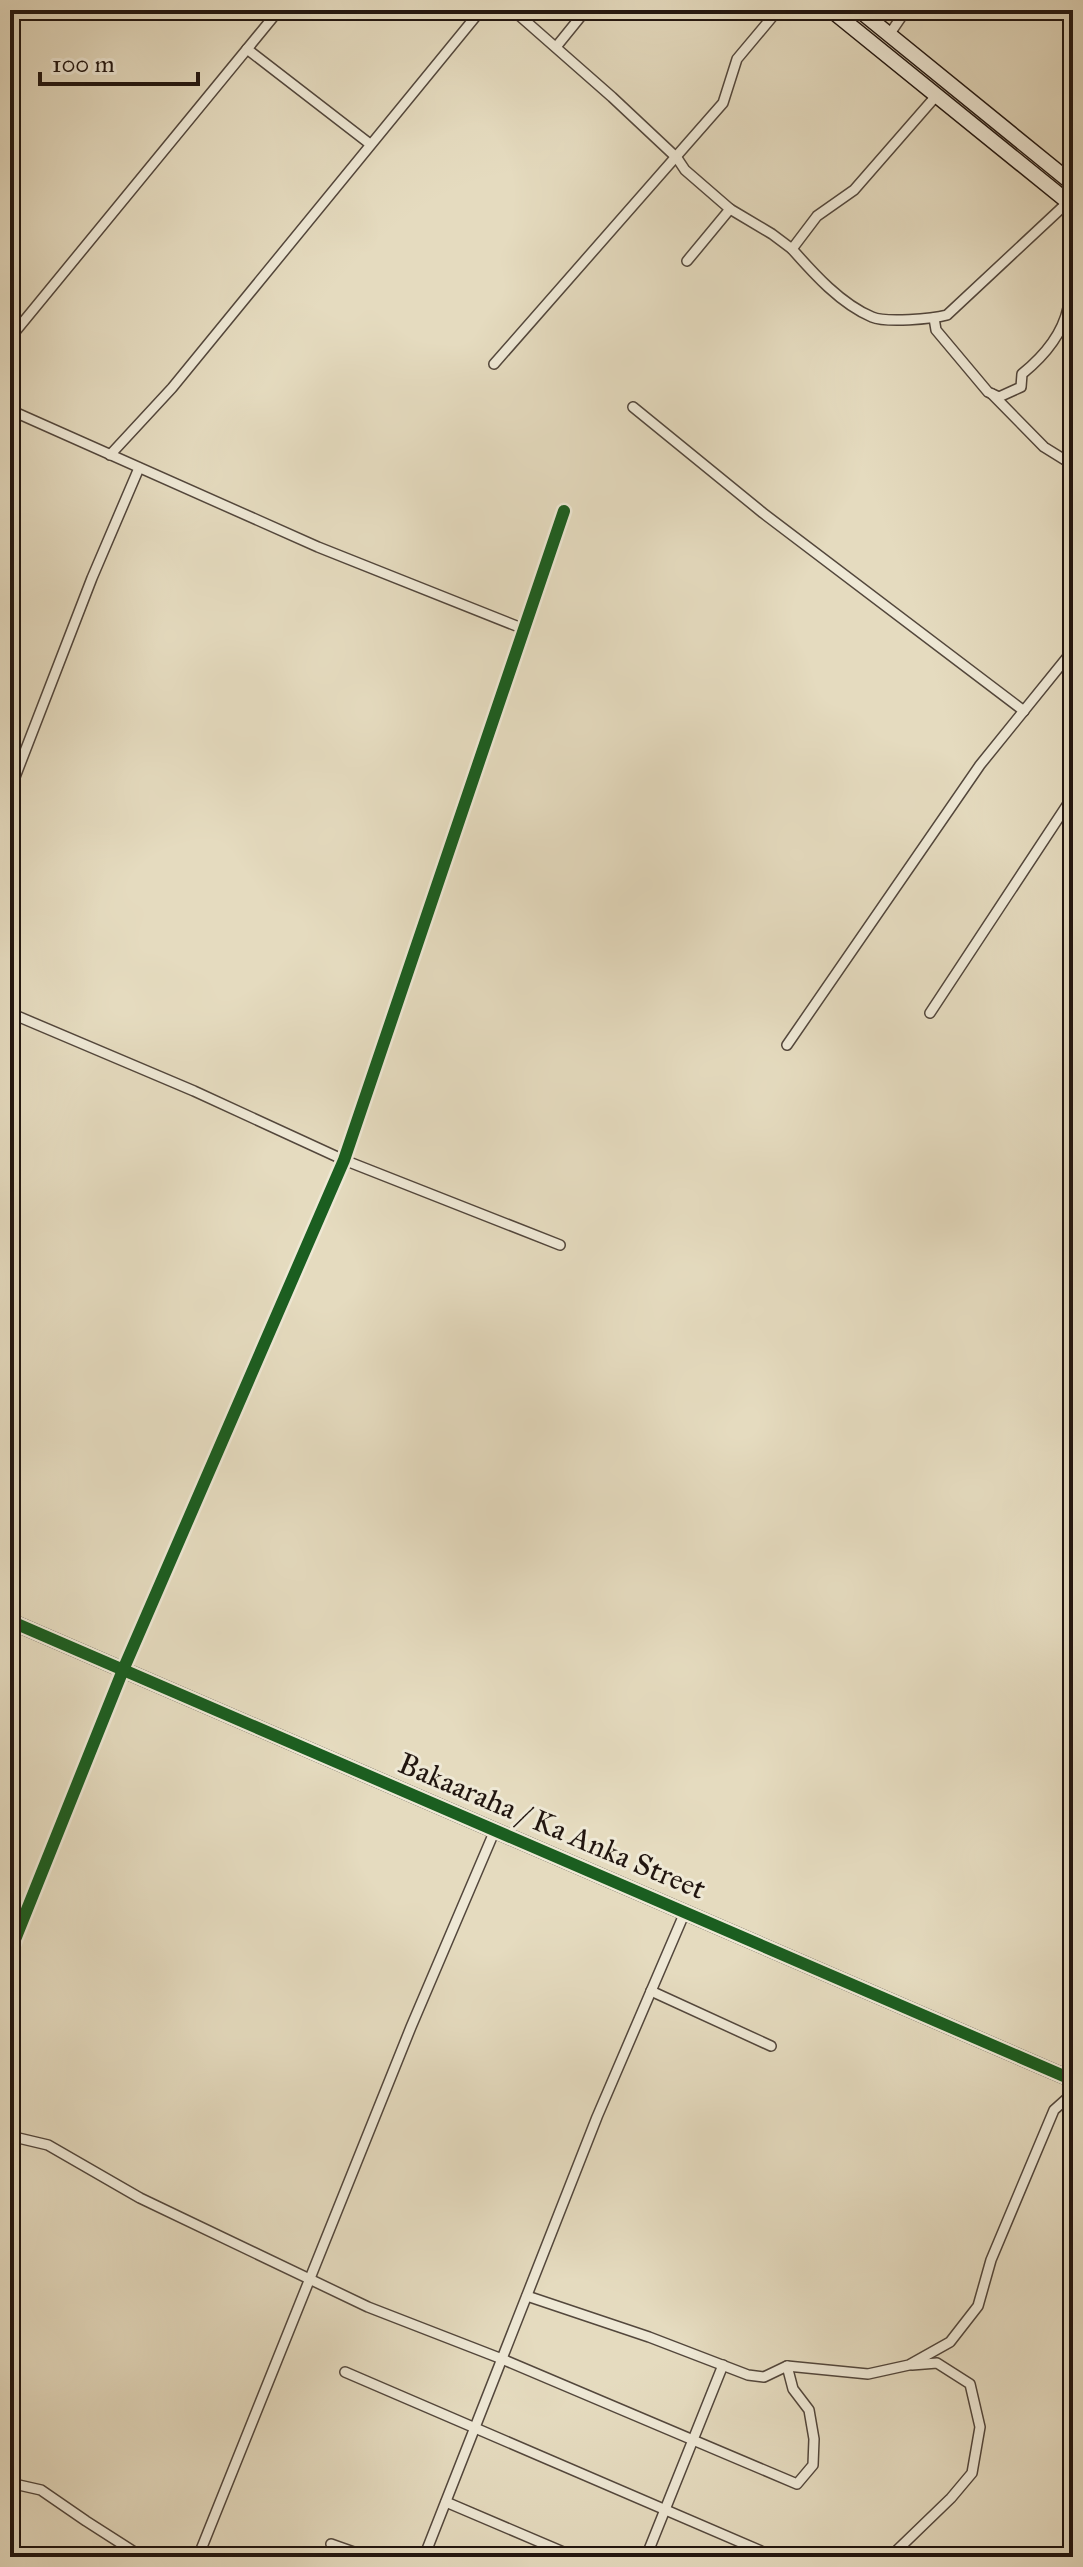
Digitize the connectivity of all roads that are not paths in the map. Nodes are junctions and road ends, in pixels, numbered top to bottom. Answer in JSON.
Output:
{"nodes":[{"id":1,"x":279,"y":10,"type":"edge"},
{"id":2,"x":481,"y":10,"type":"edge"},
{"id":3,"x":513,"y":10,"type":"edge"},
{"id":4,"x":586,"y":10,"type":"edge"},
{"id":5,"x":778,"y":10,"type":"edge"},
{"id":6,"x":831,"y":10,"type":"edge"},
{"id":7,"x":859,"y":10,"type":"edge"},
{"id":8,"x":906,"y":10,"type":"edge"},
{"id":9,"x":889,"y":35,"type":"junction"},
{"id":10,"x":556,"y":47,"type":"junction"},
{"id":11,"x":247,"y":49,"type":"junction"},
{"id":12,"x":936,"y":96,"type":"junction"},
{"id":13,"x":370,"y":144,"type":"junction"},
{"id":14,"x":677,"y":158,"type":"junction"},
{"id":15,"x":1073,"y":184,"type":"edge"},
{"id":16,"x":1071,"y":204,"type":"edge"},
{"id":17,"x":730,"y":209,"type":"junction"},
{"id":18,"x":792,"y":249,"type":"junction"},
{"id":19,"x":687,"y":261,"type":"dead end"},
{"id":20,"x":1073,"y":283,"type":"edge"},
{"id":21,"x":934,"y":318,"type":"junction"},
{"id":22,"x":10,"y":338,"type":"edge"},
{"id":23,"x":494,"y":364,"type":"dead end"},
{"id":24,"x":992,"y":394,"type":"junction"},
{"id":25,"x":633,"y":407,"type":"dead end"},
{"id":26,"x":10,"y":410,"type":"edge"},
{"id":27,"x":110,"y":455,"type":"junction"},
{"id":28,"x":1072,"y":466,"type":"edge"},
{"id":29,"x":139,"y":468,"type":"junction"},
{"id":30,"x":564,"y":511,"type":"dead end"},
{"id":31,"x":524,"y":629,"type":"junction"},
{"id":32,"x":1073,"y":650,"type":"edge"},
{"id":33,"x":1024,"y":711,"type":"junction"},
{"id":34,"x":10,"y":790,"type":"edge"},
{"id":35,"x":1073,"y":796,"type":"edge"},
{"id":36,"x":10,"y":1013,"type":"edge"},
{"id":37,"x":930,"y":1013,"type":"dead end"},
{"id":38,"x":787,"y":1045,"type":"dead end"},
{"id":39,"x":344,"y":1160,"type":"junction"},
{"id":40,"x":560,"y":1245,"type":"dead end"},
{"id":41,"x":10,"y":1621,"type":"edge"},
{"id":42,"x":123,"y":1670,"type":"junction"},
{"id":43,"x":495,"y":1830,"type":"junction"},
{"id":44,"x":685,"y":1912,"type":"junction"},
{"id":45,"x":10,"y":1952,"type":"edge"},
{"id":46,"x":651,"y":1991,"type":"junction"},
{"id":47,"x":771,"y":2046,"type":"dead end"},
{"id":48,"x":1073,"y":2080,"type":"edge"},
{"id":49,"x":1073,"y":2093,"type":"edge"},
{"id":50,"x":10,"y":2136,"type":"edge"},
{"id":51,"x":310,"y":2277,"type":"junction"},
{"id":52,"x":527,"y":2296,"type":"junction"},
{"id":53,"x":502,"y":2359,"type":"junction"},
{"id":54,"x":723,"y":2365,"type":"junction"},
{"id":55,"x":909,"y":2365,"type":"junction"},
{"id":56,"x":787,"y":2366,"type":"junction"},
{"id":57,"x":345,"y":2372,"type":"dead end"},
{"id":58,"x":475,"y":2428,"type":"junction"},
{"id":59,"x":694,"y":2439,"type":"junction"},
{"id":60,"x":10,"y":2483,"type":"edge"},
{"id":61,"x":446,"y":2502,"type":"junction"},
{"id":62,"x":665,"y":2510,"type":"junction"},
{"id":63,"x":331,"y":2544,"type":"dead end"},
{"id":64,"x":149,"y":2557,"type":"edge"},
{"id":65,"x":198,"y":2557,"type":"edge"},
{"id":66,"x":368,"y":2557,"type":"edge"},
{"id":67,"x":424,"y":2557,"type":"edge"},
{"id":68,"x":575,"y":2557,"type":"edge"},
{"id":69,"x":646,"y":2557,"type":"edge"},
{"id":70,"x":775,"y":2557,"type":"edge"},
{"id":71,"x":890,"y":2557,"type":"edge"}],
"edges":[{"from":1,"to":11,"type":"street"},
{"from":2,"to":13,"type":"street"},
{"from":3,"to":10,"type":"street"},
{"from":4,"to":10,"type":"street"},
{"from":5,"to":14,"type":"street"},
{"from":6,"to":12,"type":"street"},
{"from":7,"to":9,"type":"street"},
{"from":8,"to":9,"type":"street"},
{"from":9,"to":15,"type":"street"},
{"from":10,"to":14,"type":"street"},
{"from":11,"to":13,"type":"street"},
{"from":11,"to":22,"type":"street"},
{"from":12,"to":16,"type":"street"},
{"from":12,"to":18,"type":"street"},
{"from":13,"to":27,"type":"street"},
{"from":14,"to":17,"type":"street"},
{"from":14,"to":23,"type":"street"},
{"from":16,"to":21,"type":"street"},
{"from":17,"to":18,"type":"street"},
{"from":17,"to":19,"type":"street"},
{"from":18,"to":21,"type":"street"},
{"from":20,"to":24,"type":"street"},
{"from":21,"to":24,"type":"street"},
{"from":24,"to":28,"type":"street"},
{"from":25,"to":33,"type":"street"},
{"from":26,"to":27,"type":"street"},
{"from":27,"to":29,"type":"street"},
{"from":29,"to":31,"type":"street"},
{"from":29,"to":34,"type":"street"},
{"from":30,"to":31,"type":"street"},
{"from":31,"to":39,"type":"street"},
{"from":32,"to":33,"type":"street"},
{"from":33,"to":38,"type":"street"},
{"from":35,"to":37,"type":"street"},
{"from":36,"to":39,"type":"street"},
{"from":39,"to":40,"type":"street"},
{"from":39,"to":42,"type":"street"},
{"from":41,"to":42,"type":"street","name":"Bakaaraha / Ka Anka Street"},
{"from":42,"to":43,"type":"street","name":"Bakaaraha / Ka Anka Street"},
{"from":42,"to":45,"type":"street"},
{"from":43,"to":44,"type":"street","name":"Bakaaraha / Ka Anka Street"},
{"from":43,"to":51,"type":"street"},
{"from":44,"to":46,"type":"street"},
{"from":44,"to":48,"type":"street","name":"Bakaaraha / Ka Anka Street"},
{"from":46,"to":47,"type":"street"},
{"from":46,"to":52,"type":"street"},
{"from":49,"to":55,"type":"street"},
{"from":50,"to":51,"type":"street"},
{"from":51,"to":53,"type":"street"},
{"from":51,"to":65,"type":"street"},
{"from":52,"to":53,"type":"street"},
{"from":52,"to":54,"type":"street"},
{"from":53,"to":58,"type":"street"},
{"from":53,"to":59,"type":"street"},
{"from":54,"to":56,"type":"street"},
{"from":54,"to":59,"type":"street"},
{"from":55,"to":56,"type":"street"},
{"from":55,"to":71,"type":"street"},
{"from":56,"to":59,"type":"street"},
{"from":57,"to":58,"type":"street"},
{"from":58,"to":61,"type":"street"},
{"from":58,"to":62,"type":"street"},
{"from":59,"to":62,"type":"street"},
{"from":60,"to":64,"type":"street"},
{"from":61,"to":67,"type":"street"},
{"from":61,"to":68,"type":"street"},
{"from":62,"to":69,"type":"street"},
{"from":62,"to":70,"type":"street"},
{"from":63,"to":66,"type":"street"}]}
